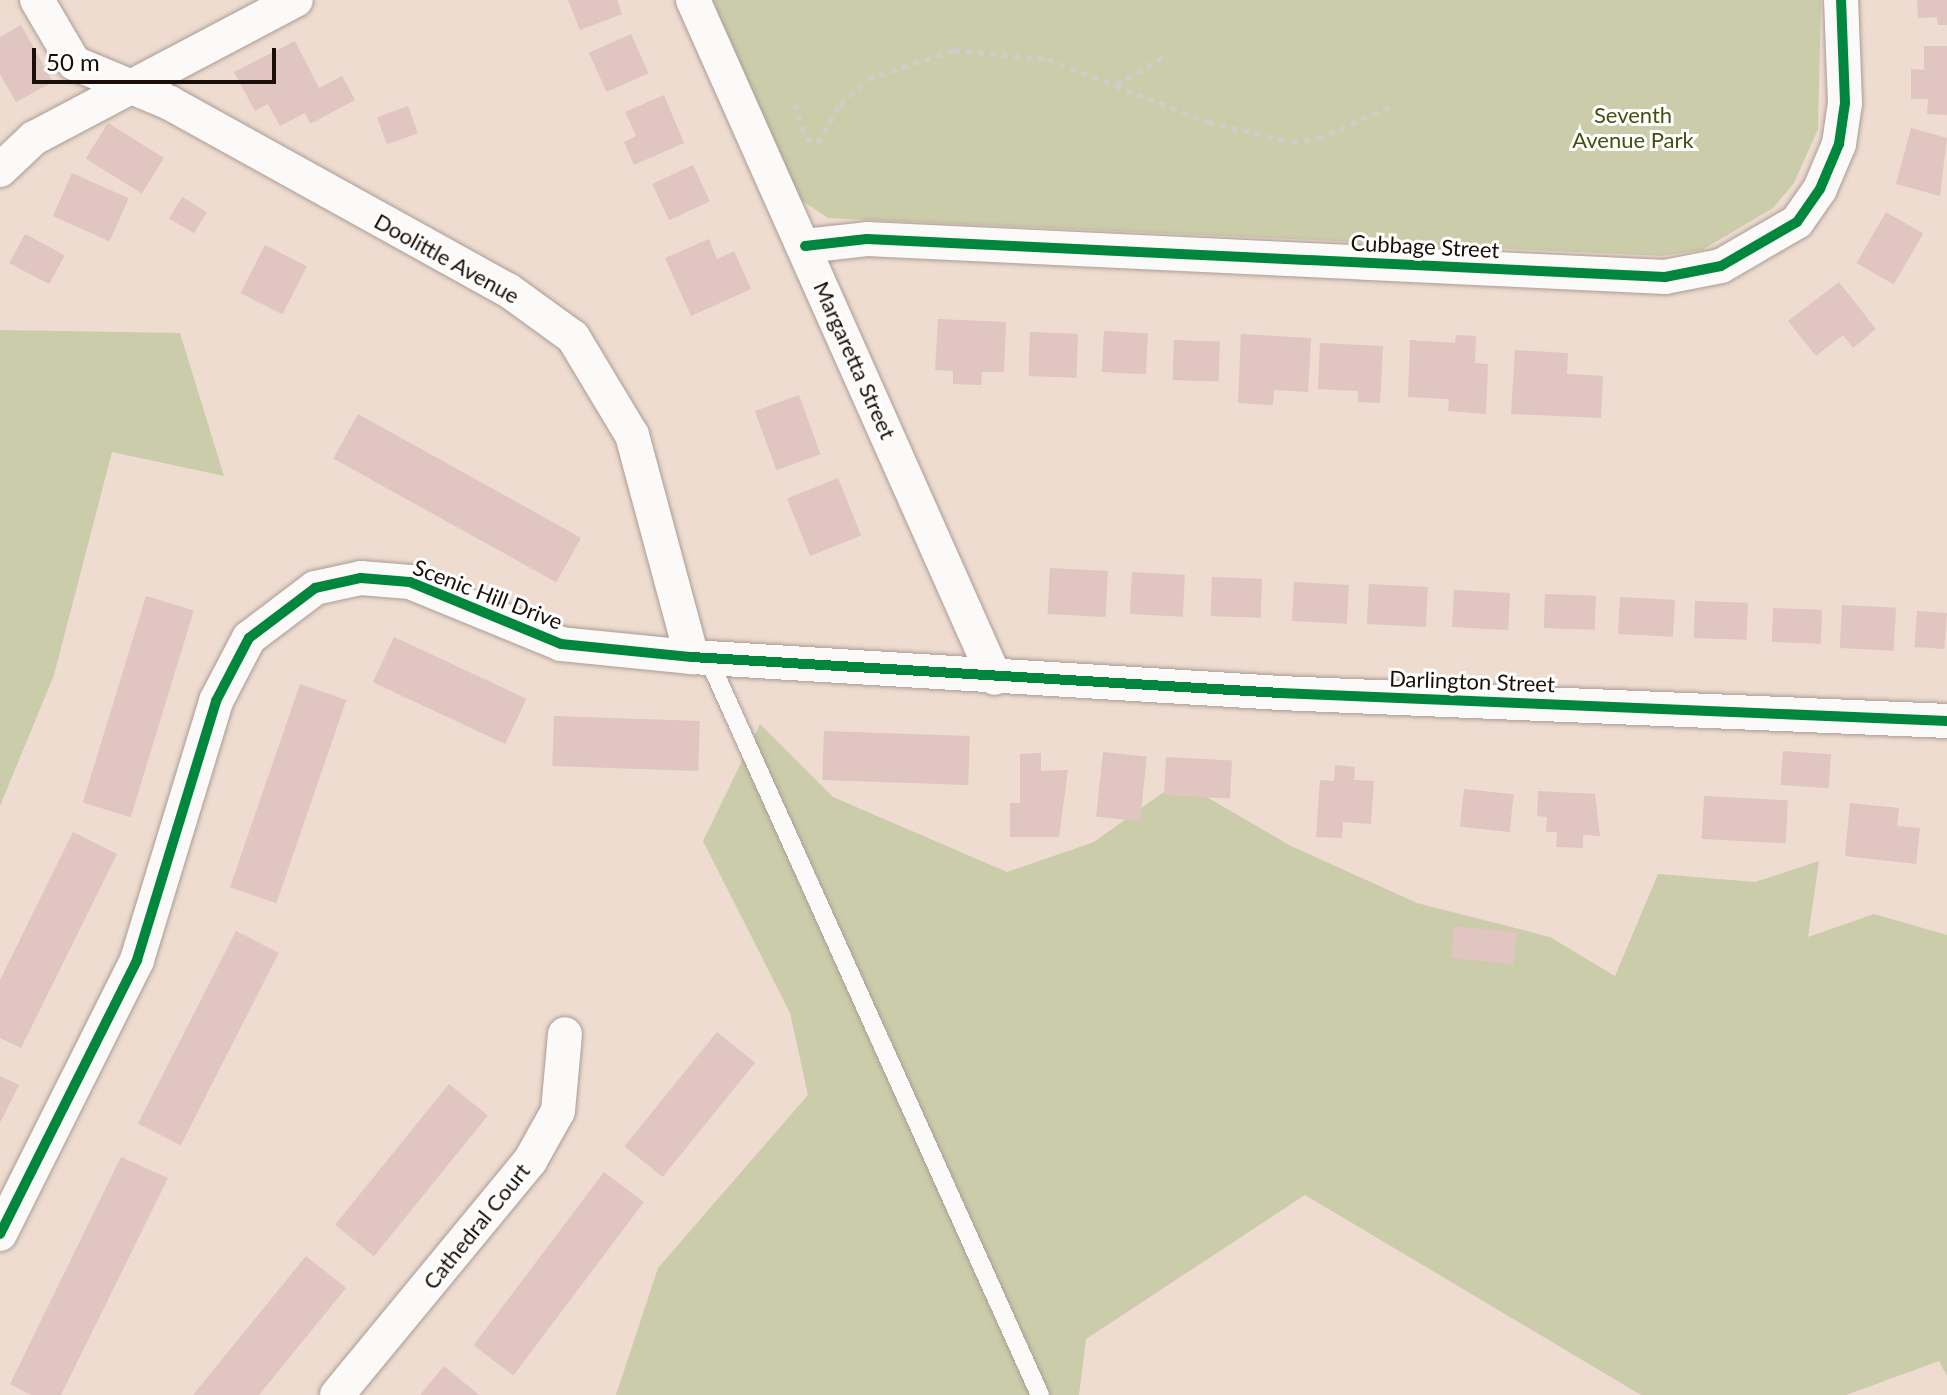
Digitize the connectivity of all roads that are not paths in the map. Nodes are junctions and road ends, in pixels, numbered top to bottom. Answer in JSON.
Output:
{"nodes":[{"id":1,"x":37,"y":0,"type":"edge"},
{"id":2,"x":296,"y":0,"type":"edge"},
{"id":3,"x":693,"y":0,"type":"edge"},
{"id":4,"x":1841,"y":0,"type":"edge"},
{"id":5,"x":125,"y":88,"type":"junction"},
{"id":6,"x":0,"y":170,"type":"edge"},
{"id":7,"x":805,"y":246,"type":"junction"},
{"id":8,"x":700,"y":658,"type":"junction"},
{"id":9,"x":995,"y":678,"type":"junction"},
{"id":10,"x":1947,"y":721,"type":"edge"},
{"id":11,"x":565,"y":1034,"type":"dead end"},
{"id":12,"x":0,"y":1234,"type":"edge"},
{"id":13,"x":337,"y":1395,"type":"edge"},
{"id":14,"x":1040,"y":1395,"type":"edge"}],
"edges":[{"from":1,"to":5,"type":"street","name":"Doolittle Avenue"},
{"from":2,"to":5,"type":"street"},
{"from":3,"to":7,"type":"street","name":"Margaretta Street"},
{"from":4,"to":7,"type":"street","name":"Cubbage Street"},
{"from":5,"to":6,"type":"street"},
{"from":5,"to":8,"type":"street","name":"Doolittle Avenue"},
{"from":7,"to":9,"type":"street","name":"Margaretta Street"},
{"from":8,"to":9,"type":"street","name":"Scenic Hill Drive"},
{"from":8,"to":12,"type":"street","name":"Scenic Hill Drive"},
{"from":8,"to":14,"type":"lane"},
{"from":9,"to":10,"type":"street","name":"Darlington Street"},
{"from":11,"to":13,"type":"street","name":"Cathedral Court"}]}
